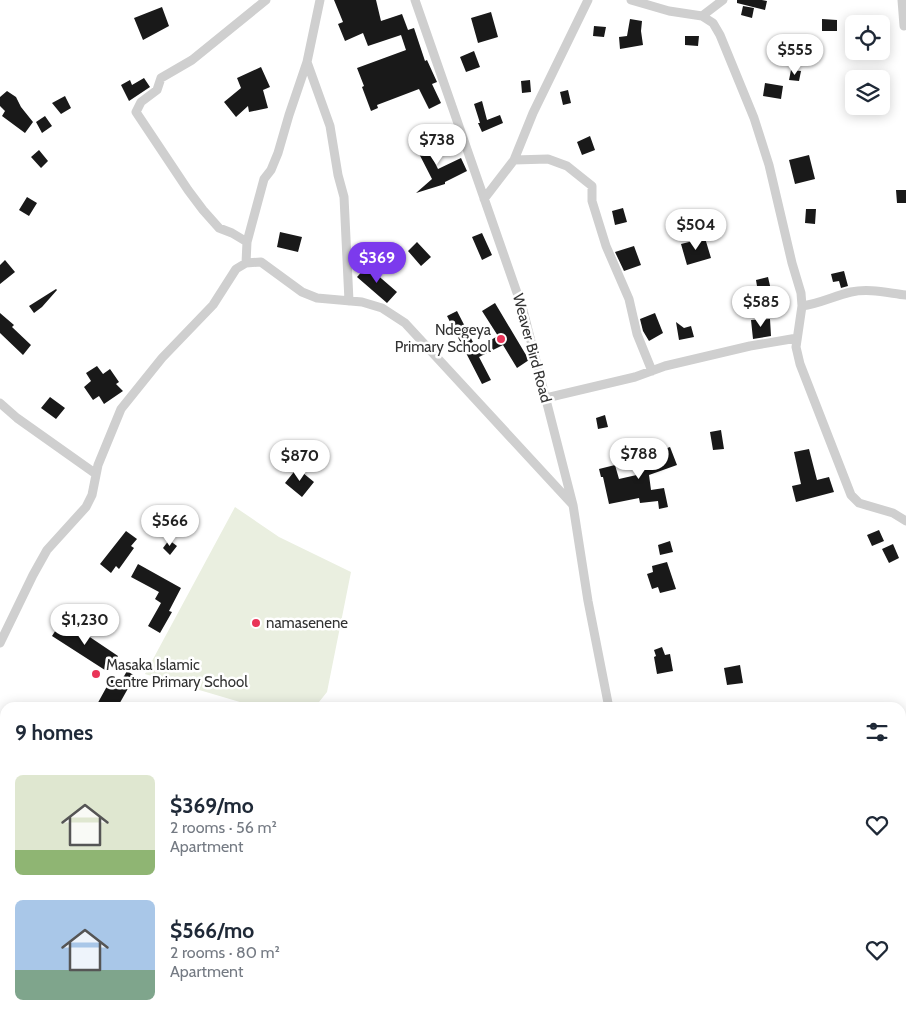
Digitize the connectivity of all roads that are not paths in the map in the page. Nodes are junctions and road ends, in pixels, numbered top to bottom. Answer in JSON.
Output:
{"nodes":[{"id":1,"x":266,"y":0,"type":"edge"},
{"id":2,"x":320,"y":0,"type":"edge"},
{"id":3,"x":415,"y":0,"type":"edge"},
{"id":4,"x":588,"y":0,"type":"edge"},
{"id":5,"x":631,"y":0,"type":"edge"},
{"id":6,"x":723,"y":0,"type":"edge"},
{"id":7,"x":902,"y":0,"type":"edge"},
{"id":8,"x":702,"y":16,"type":"junction"},
{"id":9,"x":904,"y":26,"type":"dead end"},
{"id":10,"x":307,"y":62,"type":"junction"},
{"id":11,"x":514,"y":160,"type":"junction"},
{"id":12,"x":484,"y":199,"type":"junction"},
{"id":13,"x":247,"y":242,"type":"junction"},
{"id":14,"x":246,"y":263,"type":"junction"},
{"id":15,"x":906,"y":295,"type":"edge"},
{"id":16,"x":349,"y":301,"type":"junction"},
{"id":17,"x":802,"y":306,"type":"junction"},
{"id":18,"x":797,"y":338,"type":"junction"},
{"id":19,"x":652,"y":371,"type":"junction"},
{"id":20,"x":546,"y":398,"type":"junction"},
{"id":21,"x":0,"y":404,"type":"edge"},
{"id":22,"x":96,"y":474,"type":"junction"},
{"id":23,"x":573,"y":504,"type":"junction"},
{"id":24,"x":906,"y":521,"type":"edge"},
{"id":25,"x":0,"y":643,"type":"edge"},
{"id":26,"x":608,"y":702,"type":"edge"}],
"edges":[{"from":1,"to":13,"type":"street"},
{"from":2,"to":10,"type":"street"},
{"from":3,"to":12,"type":"street","name":"Weaver Bird Road"},
{"from":4,"to":11,"type":"street"},
{"from":5,"to":8,"type":"street"},
{"from":6,"to":8,"type":"street"},
{"from":7,"to":9,"type":"street"},
{"from":8,"to":17,"type":"street"},
{"from":10,"to":13,"type":"street"},
{"from":10,"to":16,"type":"street"},
{"from":11,"to":12,"type":"street"},
{"from":11,"to":19,"type":"street"},
{"from":12,"to":20,"type":"street","name":"Weaver Bird Road"},
{"from":13,"to":14,"type":"street"},
{"from":14,"to":16,"type":"street"},
{"from":14,"to":22,"type":"street"},
{"from":15,"to":17,"type":"street"},
{"from":16,"to":23,"type":"street"},
{"from":17,"to":18,"type":"street"},
{"from":18,"to":19,"type":"street"},
{"from":18,"to":24,"type":"street"},
{"from":19,"to":20,"type":"street"},
{"from":20,"to":23,"type":"street","name":"Weaver Bird Road"},
{"from":21,"to":22,"type":"street"},
{"from":22,"to":25,"type":"street"},
{"from":23,"to":26,"type":"street","name":"Weaver Bird Road"}]}
